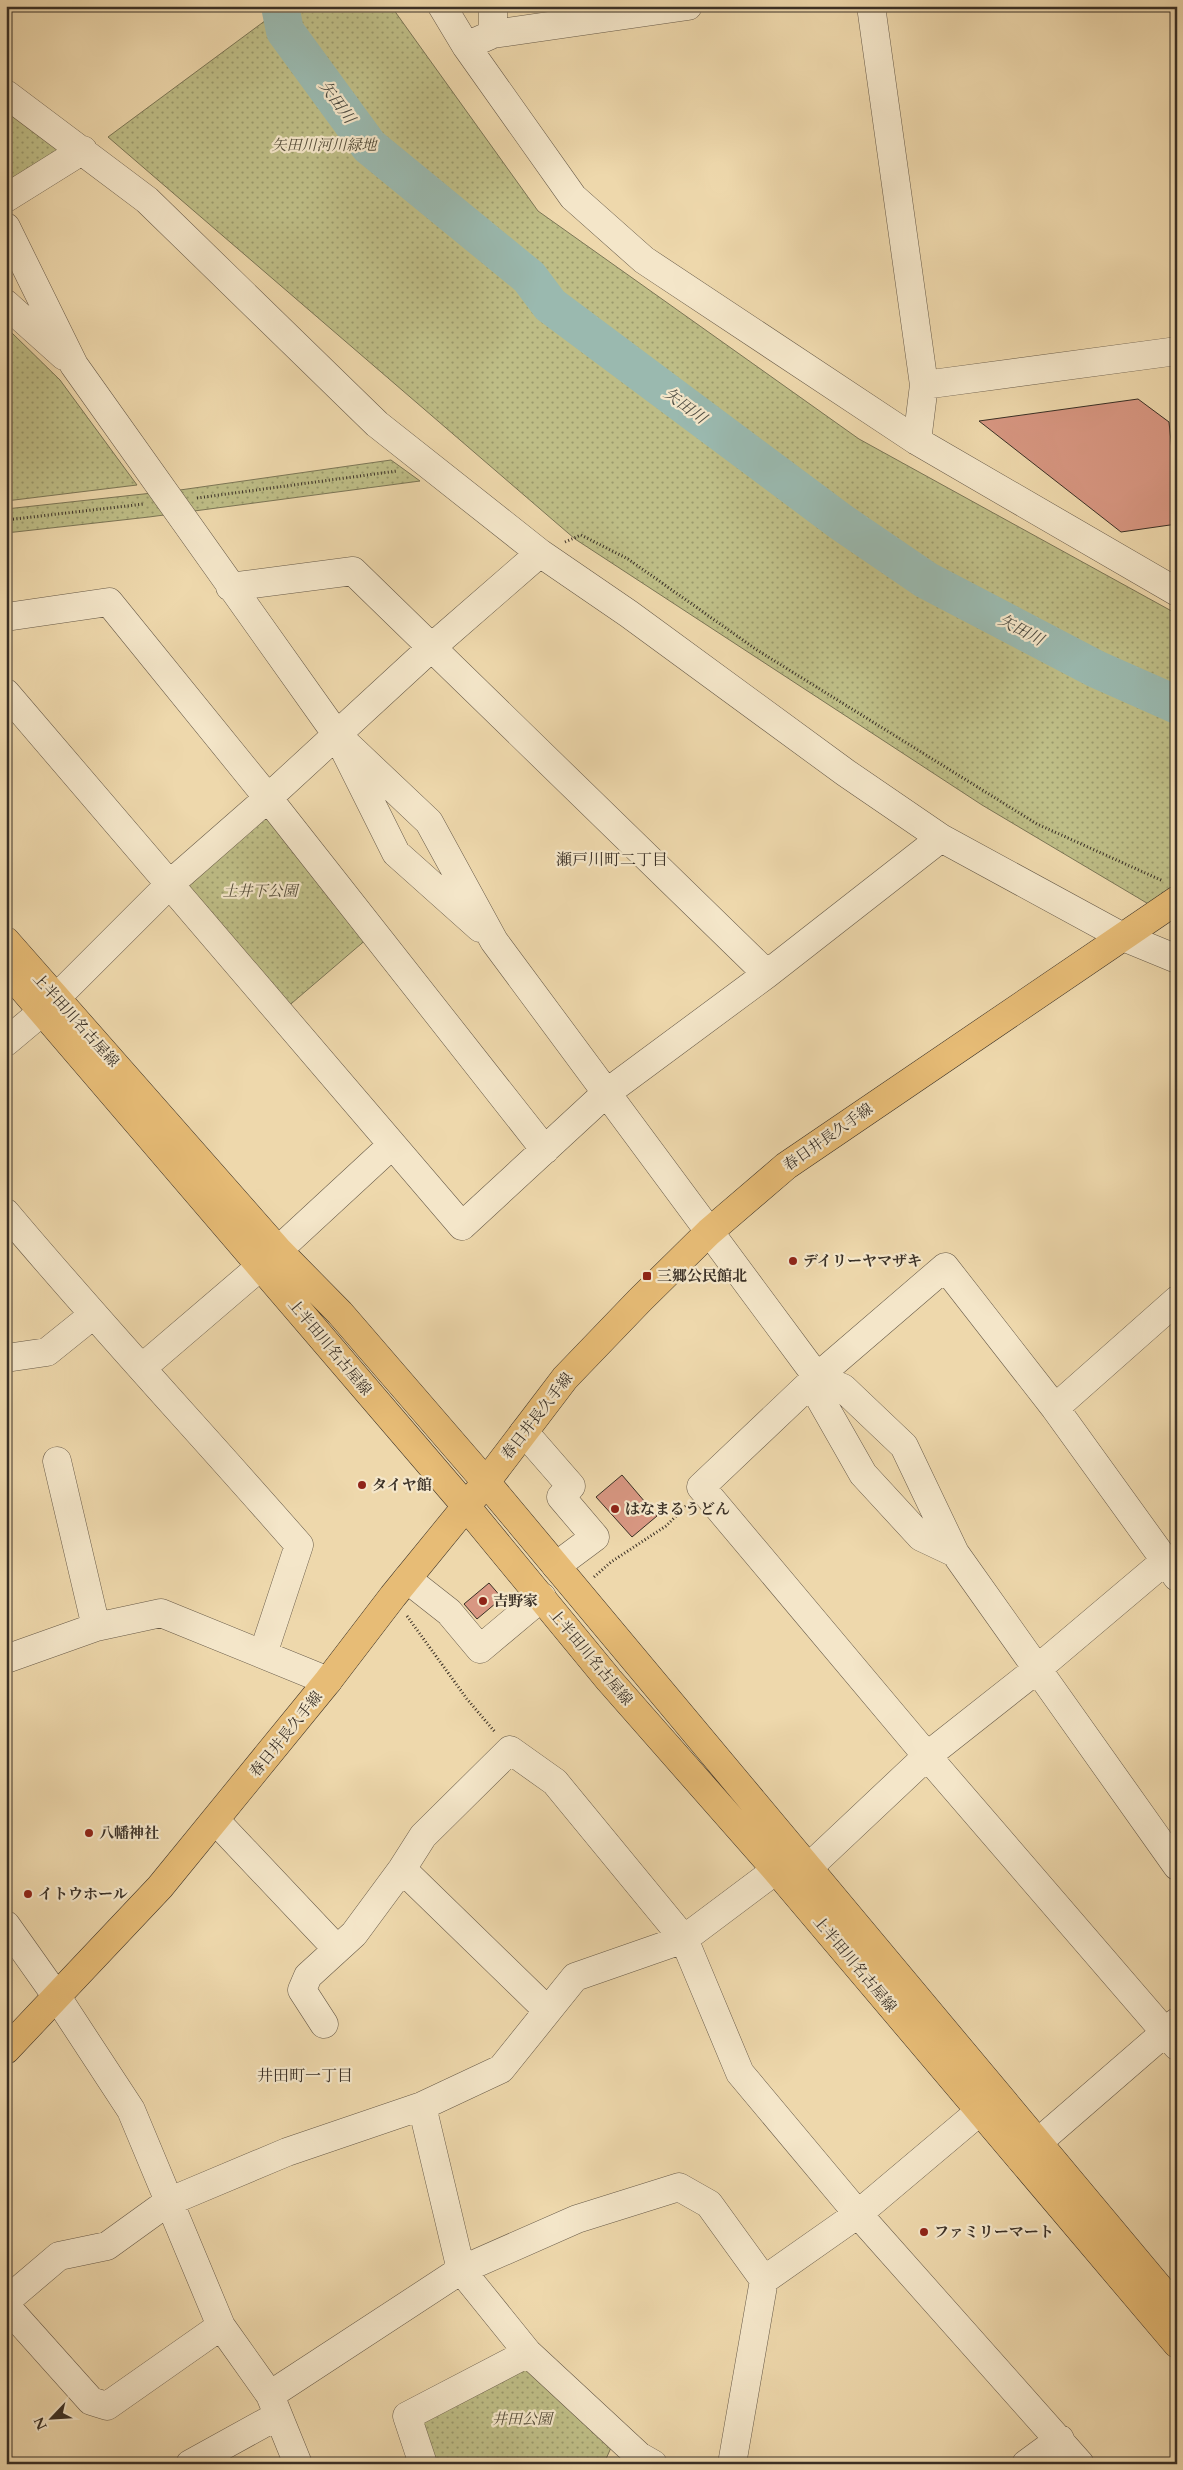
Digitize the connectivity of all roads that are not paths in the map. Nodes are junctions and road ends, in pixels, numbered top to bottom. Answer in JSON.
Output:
{"nodes":[{"id":1,"x":442,"y":6,"type":"edge"},
{"id":2,"x":493,"y":6,"type":"edge"},
{"id":3,"x":688,"y":6,"type":"edge"},
{"id":4,"x":871,"y":6,"type":"edge"},
{"id":5,"x":493,"y":34,"type":"junction"},
{"id":6,"x":466,"y":46,"type":"junction"},
{"id":7,"x":6,"y":94,"type":"edge"},
{"id":8,"x":83,"y":150,"type":"junction"},
{"id":9,"x":6,"y":198,"type":"edge"},
{"id":10,"x":6,"y":227,"type":"edge"},
{"id":11,"x":6,"y":304,"type":"edge"},
{"id":12,"x":1177,"y":351,"type":"edge"},
{"id":13,"x":74,"y":365,"type":"junction"},
{"id":14,"x":924,"y":385,"type":"junction"},
{"id":15,"x":917,"y":441,"type":"junction"},
{"id":16,"x":540,"y":553,"type":"junction"},
{"id":17,"x":230,"y":587,"type":"junction"},
{"id":18,"x":1177,"y":592,"type":"edge"},
{"id":19,"x":6,"y":616,"type":"edge"},
{"id":20,"x":432,"y":647,"type":"junction"},
{"id":21,"x":6,"y":693,"type":"edge"},
{"id":22,"x":337,"y":735,"type":"junction"},
{"id":23,"x":268,"y":798,"type":"junction"},
{"id":24,"x":941,"y":838,"type":"junction"},
{"id":25,"x":171,"y":883,"type":"junction"},
{"id":26,"x":1172,"y":891,"type":"edge"},
{"id":27,"x":1126,"y":933,"type":"junction"},
{"id":28,"x":6,"y":941,"type":"edge"},
{"id":29,"x":494,"y":941,"type":"junction"},
{"id":30,"x":1177,"y":959,"type":"edge"},
{"id":31,"x":6,"y":969,"type":"edge"},
{"id":32,"x":767,"y":974,"type":"junction"},
{"id":33,"x":49,"y":1005,"type":"junction"},
{"id":34,"x":6,"y":1042,"type":"edge"},
{"id":35,"x":605,"y":1094,"type":"junction"},
{"id":36,"x":392,"y":1145,"type":"junction"},
{"id":37,"x":545,"y":1150,"type":"junction"},
{"id":38,"x":6,"y":1213,"type":"edge"},
{"id":39,"x":709,"y":1232,"type":"junction"},
{"id":40,"x":270,"y":1258,"type":"junction"},
{"id":41,"x":1177,"y":1300,"type":"edge"},
{"id":42,"x":93,"y":1315,"type":"junction"},
{"id":43,"x":6,"y":1358,"type":"edge"},
{"id":44,"x":143,"y":1368,"type":"junction"},
{"id":45,"x":817,"y":1377,"type":"junction"},
{"id":46,"x":1055,"y":1408,"type":"junction"},
{"id":47,"x":524,"y":1432,"type":"junction"},
{"id":48,"x":57,"y":1461,"type":"dead end"},
{"id":49,"x":486,"y":1482,"type":"junction"},
{"id":50,"x":466,"y":1506,"type":"junction"},
{"id":51,"x":955,"y":1553,"type":"junction"},
{"id":52,"x":556,"y":1566,"type":"junction"},
{"id":53,"x":1171,"y":1569,"type":"edge"},
{"id":54,"x":400,"y":1587,"type":"junction"},
{"id":55,"x":542,"y":1597,"type":"junction"},
{"id":56,"x":96,"y":1628,"type":"junction"},
{"id":57,"x":263,"y":1654,"type":"junction"},
{"id":58,"x":6,"y":1659,"type":"edge"},
{"id":59,"x":1036,"y":1670,"type":"junction"},
{"id":60,"x":328,"y":1682,"type":"junction"},
{"id":61,"x":927,"y":1756,"type":"junction"},
{"id":62,"x":216,"y":1820,"type":"junction"},
{"id":63,"x":1177,"y":1866,"type":"edge"},
{"id":64,"x":402,"y":1869,"type":"junction"},
{"id":65,"x":807,"y":1869,"type":"junction"},
{"id":66,"x":776,"y":1870,"type":"junction"},
{"id":67,"x":6,"y":1925,"type":"edge"},
{"id":68,"x":684,"y":1939,"type":"junction"},
{"id":69,"x":336,"y":1948,"type":"junction"},
{"id":70,"x":57,"y":1997,"type":"junction"},
{"id":71,"x":547,"y":2010,"type":"junction"},
{"id":72,"x":324,"y":2024,"type":"dead end"},
{"id":73,"x":1173,"y":2033,"type":"edge"},
{"id":74,"x":6,"y":2050,"type":"edge"},
{"id":75,"x":422,"y":2106,"type":"junction"},
{"id":76,"x":979,"y":2112,"type":"junction"},
{"id":77,"x":1029,"y":2150,"type":"junction"},
{"id":78,"x":168,"y":2202,"type":"junction"},
{"id":79,"x":858,"y":2214,"type":"junction"},
{"id":80,"x":461,"y":2270,"type":"junction"},
{"id":81,"x":764,"y":2280,"type":"junction"},
{"id":82,"x":6,"y":2301,"type":"edge"},
{"id":83,"x":6,"y":2306,"type":"edge"},
{"id":84,"x":1177,"y":2309,"type":"edge"},
{"id":85,"x":221,"y":2326,"type":"junction"},
{"id":86,"x":1177,"y":2344,"type":"edge"},
{"id":87,"x":528,"y":2353,"type":"junction"},
{"id":88,"x":274,"y":2405,"type":"junction"},
{"id":89,"x":1060,"y":2439,"type":"junction"},
{"id":90,"x":637,"y":2461,"type":"edge"},
{"id":91,"x":190,"y":2464,"type":"edge"},
{"id":92,"x":298,"y":2464,"type":"edge"},
{"id":93,"x":423,"y":2464,"type":"edge"},
{"id":94,"x":732,"y":2464,"type":"edge"},
{"id":95,"x":1026,"y":2464,"type":"edge"},
{"id":96,"x":1080,"y":2464,"type":"edge"}],
"edges":[{"from":1,"to":6,"type":"street"},
{"from":2,"to":5,"type":"street"},
{"from":3,"to":5,"type":"street"},
{"from":4,"to":14,"type":"street"},
{"from":5,"to":6,"type":"street"},
{"from":6,"to":15,"type":"street"},
{"from":7,"to":8,"type":"street"},
{"from":8,"to":9,"type":"street"},
{"from":8,"to":16,"type":"street"},
{"from":10,"to":13,"type":"street"},
{"from":11,"to":13,"type":"street"},
{"from":12,"to":14,"type":"street"},
{"from":13,"to":17,"type":"street"},
{"from":14,"to":15,"type":"street"},
{"from":15,"to":18,"type":"street"},
{"from":16,"to":20,"type":"street"},
{"from":16,"to":24,"type":"street"},
{"from":17,"to":20,"type":"street"},
{"from":17,"to":22,"type":"street"},
{"from":19,"to":23,"type":"street"},
{"from":20,"to":22,"type":"street"},
{"from":20,"to":32,"type":"street"},
{"from":21,"to":25,"type":"street"},
{"from":22,"to":23,"type":"street"},
{"from":22,"to":29,"type":"street"},
{"from":22,"to":29,"type":"street"},
{"from":23,"to":25,"type":"street"},
{"from":23,"to":37,"type":"street"},
{"from":24,"to":27,"type":"street"},
{"from":24,"to":32,"type":"street"},
{"from":25,"to":33,"type":"street"},
{"from":25,"to":36,"type":"street"},
{"from":26,"to":27,"type":"main road","name":"春日井長久手線"},
{"from":27,"to":30,"type":"street"},
{"from":27,"to":39,"type":"main road","name":"春日井長久手線"},
{"from":28,"to":33,"type":"main road","name":"上半田川名古屋線"},
{"from":29,"to":35,"type":"street"},
{"from":31,"to":33,"type":"main road","name":"上半田川名古屋線"},
{"from":32,"to":35,"type":"street"},
{"from":33,"to":34,"type":"street"},
{"from":33,"to":40,"type":"main road","name":"上半田川名古屋線"},
{"from":35,"to":37,"type":"street"},
{"from":35,"to":39,"type":"street"},
{"from":36,"to":37,"type":"street"},
{"from":36,"to":40,"type":"street"},
{"from":38,"to":42,"type":"street"},
{"from":39,"to":45,"type":"street"},
{"from":39,"to":47,"type":"main road","name":"春日井長久手線"},
{"from":40,"to":44,"type":"street"},
{"from":40,"to":49,"type":"main road","name":"上半田川名古屋線"},
{"from":40,"to":50,"type":"main road","name":"上半田川名古屋線"},
{"from":41,"to":46,"type":"street"},
{"from":42,"to":43,"type":"street"},
{"from":42,"to":44,"type":"street"},
{"from":44,"to":57,"type":"street"},
{"from":45,"to":46,"type":"street"},
{"from":45,"to":51,"type":"street"},
{"from":45,"to":51,"type":"street"},
{"from":45,"to":61,"type":"street"},
{"from":46,"to":53,"type":"street"},
{"from":47,"to":49,"type":"main road","name":"春日井長久手線"},
{"from":47,"to":52,"type":"street"},
{"from":48,"to":56,"type":"street"},
{"from":49,"to":50,"type":"main road","name":"春日井長久手線"},
{"from":49,"to":52,"type":"main road","name":"上半田川名古屋線"},
{"from":50,"to":54,"type":"main road","name":"春日井長久手線"},
{"from":50,"to":55,"type":"main road","name":"上半田川名古屋線"},
{"from":51,"to":59,"type":"street"},
{"from":52,"to":65,"type":"main road","name":"上半田川名古屋線"},
{"from":53,"to":59,"type":"street"},
{"from":54,"to":55,"type":"street"},
{"from":54,"to":60,"type":"main road","name":"春日井長久手線"},
{"from":55,"to":66,"type":"main road","name":"上半田川名古屋線"},
{"from":56,"to":57,"type":"street"},
{"from":56,"to":58,"type":"street"},
{"from":57,"to":60,"type":"street"},
{"from":59,"to":61,"type":"street"},
{"from":59,"to":63,"type":"street"},
{"from":60,"to":62,"type":"main road","name":"春日井長久手線"},
{"from":61,"to":65,"type":"street"},
{"from":61,"to":73,"type":"street"},
{"from":62,"to":69,"type":"street"},
{"from":62,"to":70,"type":"main road","name":"春日井長久手線"},
{"from":64,"to":68,"type":"street"},
{"from":64,"to":69,"type":"street"},
{"from":64,"to":71,"type":"street"},
{"from":65,"to":77,"type":"main road","name":"上半田川名古屋線"},
{"from":66,"to":68,"type":"street"},
{"from":66,"to":76,"type":"main road","name":"上半田川名古屋線"},
{"from":67,"to":70,"type":"street"},
{"from":68,"to":71,"type":"street"},
{"from":68,"to":79,"type":"street"},
{"from":69,"to":72,"type":"street"},
{"from":70,"to":74,"type":"main road","name":"春日井長久手線"},
{"from":70,"to":78,"type":"street"},
{"from":71,"to":75,"type":"street"},
{"from":73,"to":77,"type":"street"},
{"from":75,"to":78,"type":"street"},
{"from":75,"to":80,"type":"street"},
{"from":76,"to":77,"type":"main road","name":"上半田川名古屋線"},
{"from":76,"to":79,"type":"street"},
{"from":77,"to":84,"type":"main road","name":"上半田川名古屋線"},
{"from":77,"to":86,"type":"main road","name":"上半田川名古屋線"},
{"from":78,"to":82,"type":"street"},
{"from":78,"to":85,"type":"street"},
{"from":79,"to":81,"type":"street"},
{"from":79,"to":89,"type":"street"},
{"from":80,"to":81,"type":"street"},
{"from":80,"to":87,"type":"street"},
{"from":80,"to":88,"type":"street"},
{"from":81,"to":94,"type":"street"},
{"from":83,"to":85,"type":"street"},
{"from":85,"to":88,"type":"street"},
{"from":87,"to":90,"type":"street"},
{"from":87,"to":93,"type":"street"},
{"from":88,"to":91,"type":"street"},
{"from":88,"to":92,"type":"street"},
{"from":89,"to":95,"type":"street"},
{"from":89,"to":96,"type":"street"}]}
